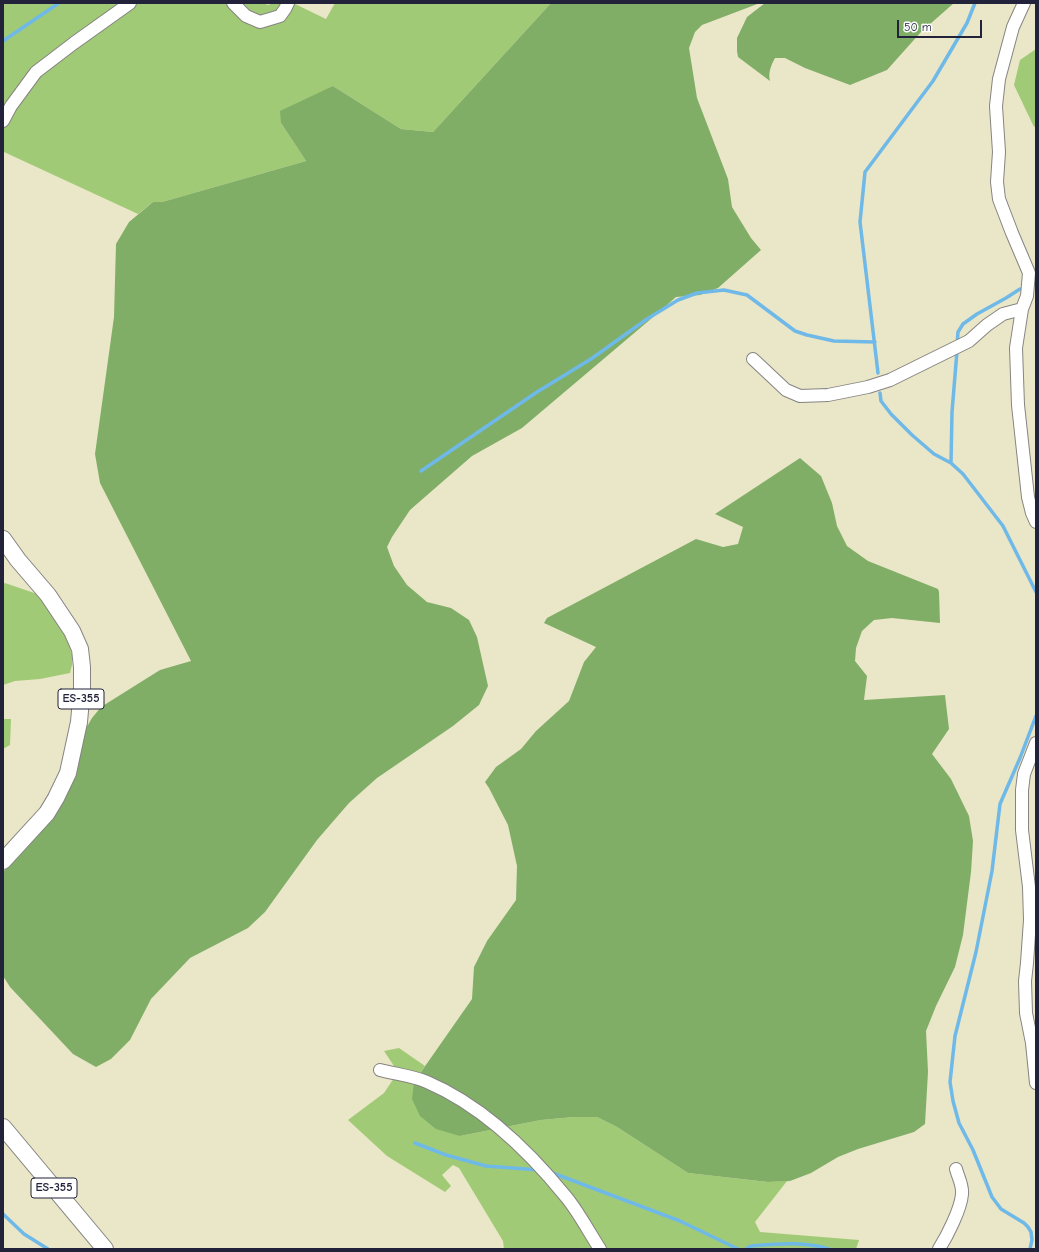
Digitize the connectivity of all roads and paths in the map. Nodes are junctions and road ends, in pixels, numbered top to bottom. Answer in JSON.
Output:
{"nodes":[{"id":1,"x":130,"y":3,"type":"edge"},
{"id":2,"x":233,"y":3,"type":"edge"},
{"id":3,"x":288,"y":3,"type":"edge"},
{"id":4,"x":1024,"y":3,"type":"edge"},
{"id":5,"x":3,"y":121,"type":"edge"},
{"id":6,"x":1022,"y":309,"type":"junction"},
{"id":7,"x":753,"y":359,"type":"dead end"},
{"id":8,"x":1036,"y":522,"type":"edge"},
{"id":9,"x":3,"y":539,"type":"edge"},
{"id":10,"x":1036,"y":743,"type":"edge"},
{"id":11,"x":3,"y":861,"type":"edge"},
{"id":12,"x":380,"y":1070,"type":"dead end"},
{"id":13,"x":1036,"y":1083,"type":"edge"},
{"id":14,"x":3,"y":1127,"type":"edge"},
{"id":15,"x":956,"y":1169,"type":"dead end"},
{"id":16,"x":105,"y":1249,"type":"edge"},
{"id":17,"x":600,"y":1249,"type":"edge"},
{"id":18,"x":939,"y":1249,"type":"edge"}],
"edges":[{"from":1,"to":5,"type":"street"},
{"from":2,"to":3,"type":"street"},
{"from":4,"to":6,"type":"street"},
{"from":6,"to":7,"type":"street"},
{"from":6,"to":8,"type":"street"},
{"from":9,"to":11,"type":"main road","number":"ES-355"},
{"from":10,"to":13,"type":"street"},
{"from":12,"to":17,"type":"street"},
{"from":14,"to":16,"type":"main road","number":"ES-355"},
{"from":15,"to":18,"type":"street"}]}
